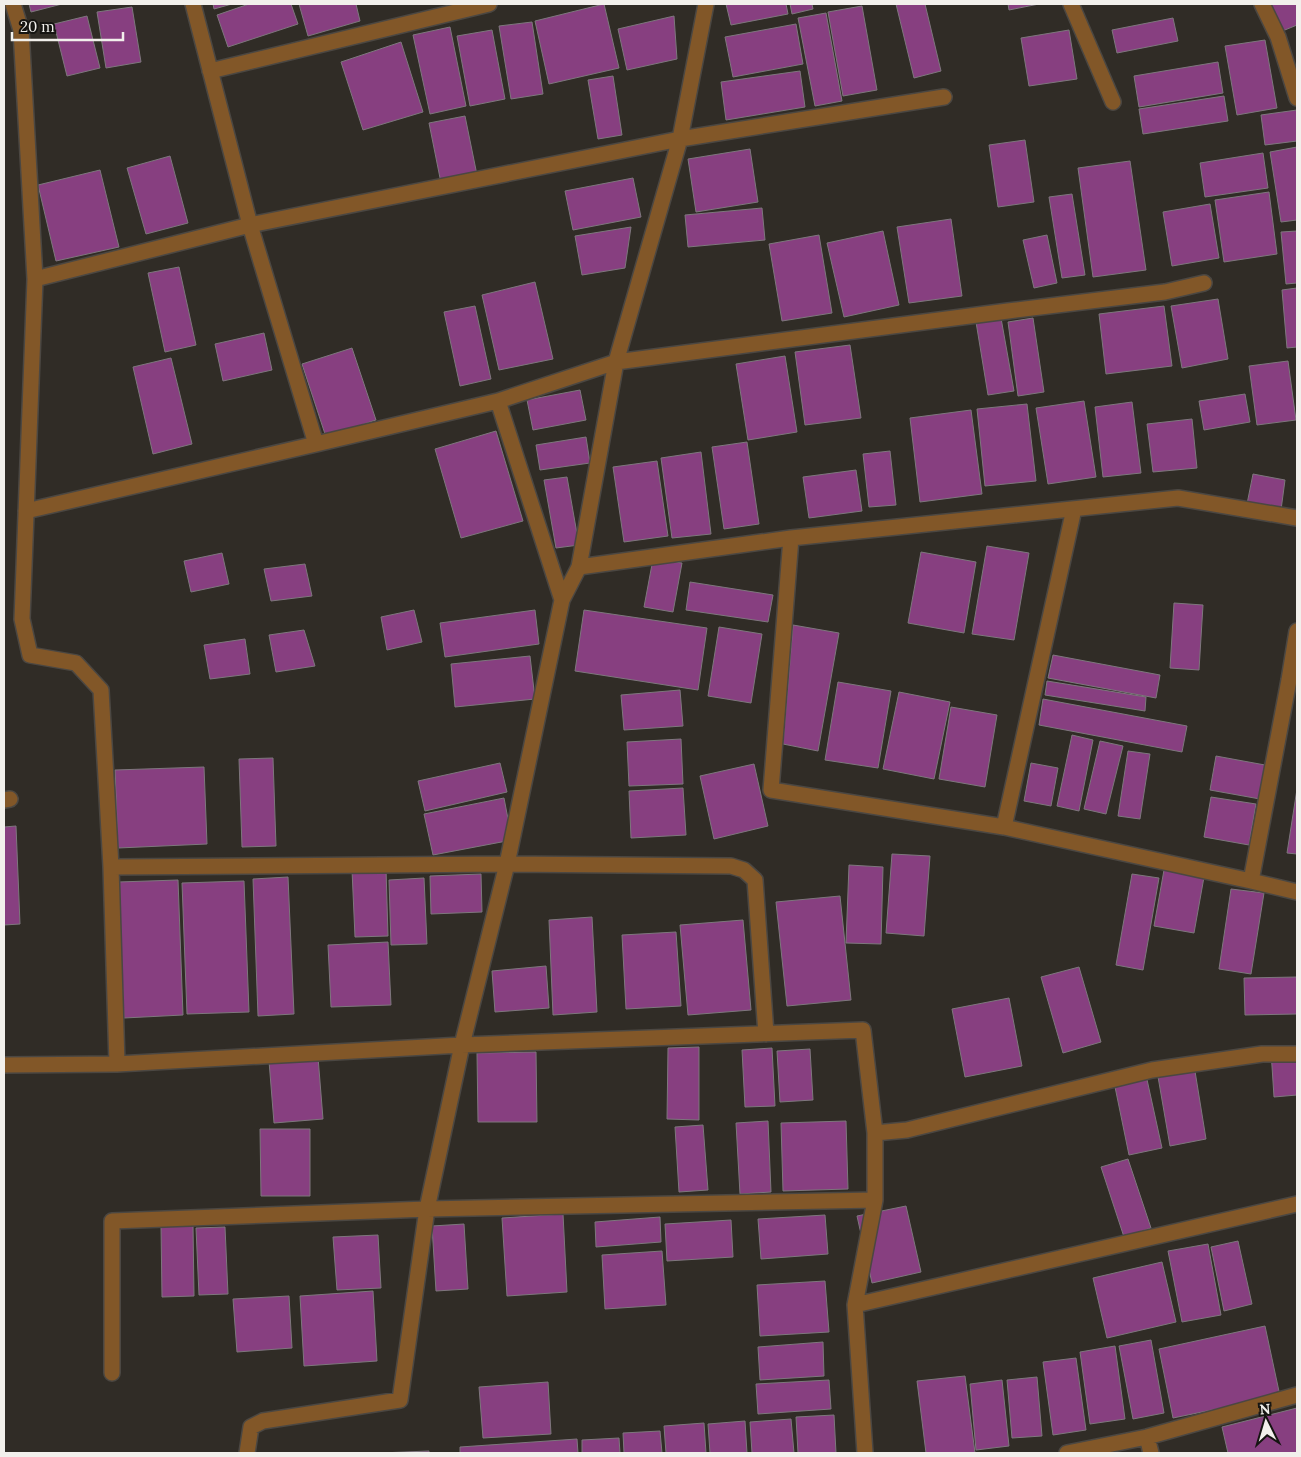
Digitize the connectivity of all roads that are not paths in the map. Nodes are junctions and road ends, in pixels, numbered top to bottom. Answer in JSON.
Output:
{"nodes":[{"id":1,"x":13,"y":4,"type":"edge"},
{"id":2,"x":193,"y":4,"type":"edge"},
{"id":3,"x":489,"y":4,"type":"edge"},
{"id":4,"x":706,"y":4,"type":"edge"},
{"id":5,"x":1070,"y":4,"type":"edge"},
{"id":6,"x":1262,"y":4,"type":"edge"},
{"id":7,"x":210,"y":71,"type":"junction"},
{"id":8,"x":944,"y":97,"type":"dead end"},
{"id":9,"x":1297,"y":98,"type":"edge"},
{"id":10,"x":1113,"y":102,"type":"dead end"},
{"id":11,"x":680,"y":139,"type":"junction"},
{"id":12,"x":250,"y":225,"type":"junction"},
{"id":13,"x":35,"y":279,"type":"junction"},
{"id":14,"x":1204,"y":283,"type":"dead end"},
{"id":15,"x":616,"y":362,"type":"junction"},
{"id":16,"x":498,"y":401,"type":"junction"},
{"id":17,"x":316,"y":444,"type":"junction"},
{"id":18,"x":1074,"y":509,"type":"junction"},
{"id":19,"x":26,"y":511,"type":"junction"},
{"id":20,"x":1297,"y":518,"type":"edge"},
{"id":21,"x":791,"y":538,"type":"junction"},
{"id":22,"x":579,"y":567,"type":"junction"},
{"id":23,"x":562,"y":600,"type":"junction"},
{"id":24,"x":1297,"y":631,"type":"edge"},
{"id":25,"x":1004,"y":827,"type":"junction"},
{"id":26,"x":507,"y":864,"type":"junction"},
{"id":27,"x":111,"y":867,"type":"junction"},
{"id":28,"x":1251,"y":881,"type":"junction"},
{"id":29,"x":1297,"y":892,"type":"edge"},
{"id":30,"x":766,"y":1034,"type":"junction"},
{"id":31,"x":462,"y":1045,"type":"junction"},
{"id":32,"x":1297,"y":1054,"type":"edge"},
{"id":33,"x":118,"y":1064,"type":"junction"},
{"id":34,"x":4,"y":1065,"type":"edge"},
{"id":35,"x":875,"y":1133,"type":"junction"},
{"id":36,"x":875,"y":1200,"type":"junction"},
{"id":37,"x":1297,"y":1204,"type":"edge"},
{"id":38,"x":427,"y":1210,"type":"junction"},
{"id":39,"x":855,"y":1305,"type":"junction"},
{"id":40,"x":112,"y":1373,"type":"dead end"},
{"id":41,"x":1297,"y":1395,"type":"edge"},
{"id":42,"x":1147,"y":1437,"type":"junction"},
{"id":43,"x":247,"y":1453,"type":"edge"},
{"id":44,"x":865,"y":1453,"type":"edge"},
{"id":45,"x":1067,"y":1453,"type":"edge"},
{"id":46,"x":1151,"y":1453,"type":"edge"}],
"edges":[{"from":1,"to":13,"type":"street"},
{"from":2,"to":7,"type":"street"},
{"from":3,"to":7,"type":"street"},
{"from":4,"to":11,"type":"street"},
{"from":5,"to":10,"type":"street"},
{"from":6,"to":9,"type":"street"},
{"from":7,"to":12,"type":"street"},
{"from":8,"to":11,"type":"street"},
{"from":11,"to":12,"type":"street"},
{"from":11,"to":15,"type":"street"},
{"from":12,"to":13,"type":"street"},
{"from":12,"to":17,"type":"street"},
{"from":13,"to":19,"type":"street"},
{"from":14,"to":15,"type":"street"},
{"from":15,"to":16,"type":"street"},
{"from":15,"to":22,"type":"street"},
{"from":16,"to":17,"type":"street"},
{"from":16,"to":23,"type":"street"},
{"from":17,"to":19,"type":"street"},
{"from":18,"to":20,"type":"street"},
{"from":18,"to":21,"type":"street"},
{"from":18,"to":25,"type":"street"},
{"from":19,"to":27,"type":"street"},
{"from":21,"to":22,"type":"street"},
{"from":21,"to":25,"type":"street"},
{"from":22,"to":23,"type":"street"},
{"from":23,"to":26,"type":"street"},
{"from":24,"to":28,"type":"street"},
{"from":25,"to":28,"type":"street"},
{"from":26,"to":27,"type":"street"},
{"from":26,"to":30,"type":"street"},
{"from":26,"to":31,"type":"street"},
{"from":27,"to":33,"type":"street"},
{"from":28,"to":29,"type":"street"},
{"from":30,"to":31,"type":"street"},
{"from":30,"to":35,"type":"street"},
{"from":31,"to":33,"type":"street"},
{"from":31,"to":38,"type":"street"},
{"from":32,"to":35,"type":"street"},
{"from":33,"to":34,"type":"street"},
{"from":35,"to":36,"type":"street"},
{"from":36,"to":38,"type":"street"},
{"from":36,"to":39,"type":"street"},
{"from":37,"to":39,"type":"street"},
{"from":38,"to":40,"type":"street"},
{"from":38,"to":43,"type":"street"},
{"from":39,"to":44,"type":"street"},
{"from":41,"to":42,"type":"street"},
{"from":42,"to":45,"type":"street"},
{"from":42,"to":46,"type":"street"}]}
